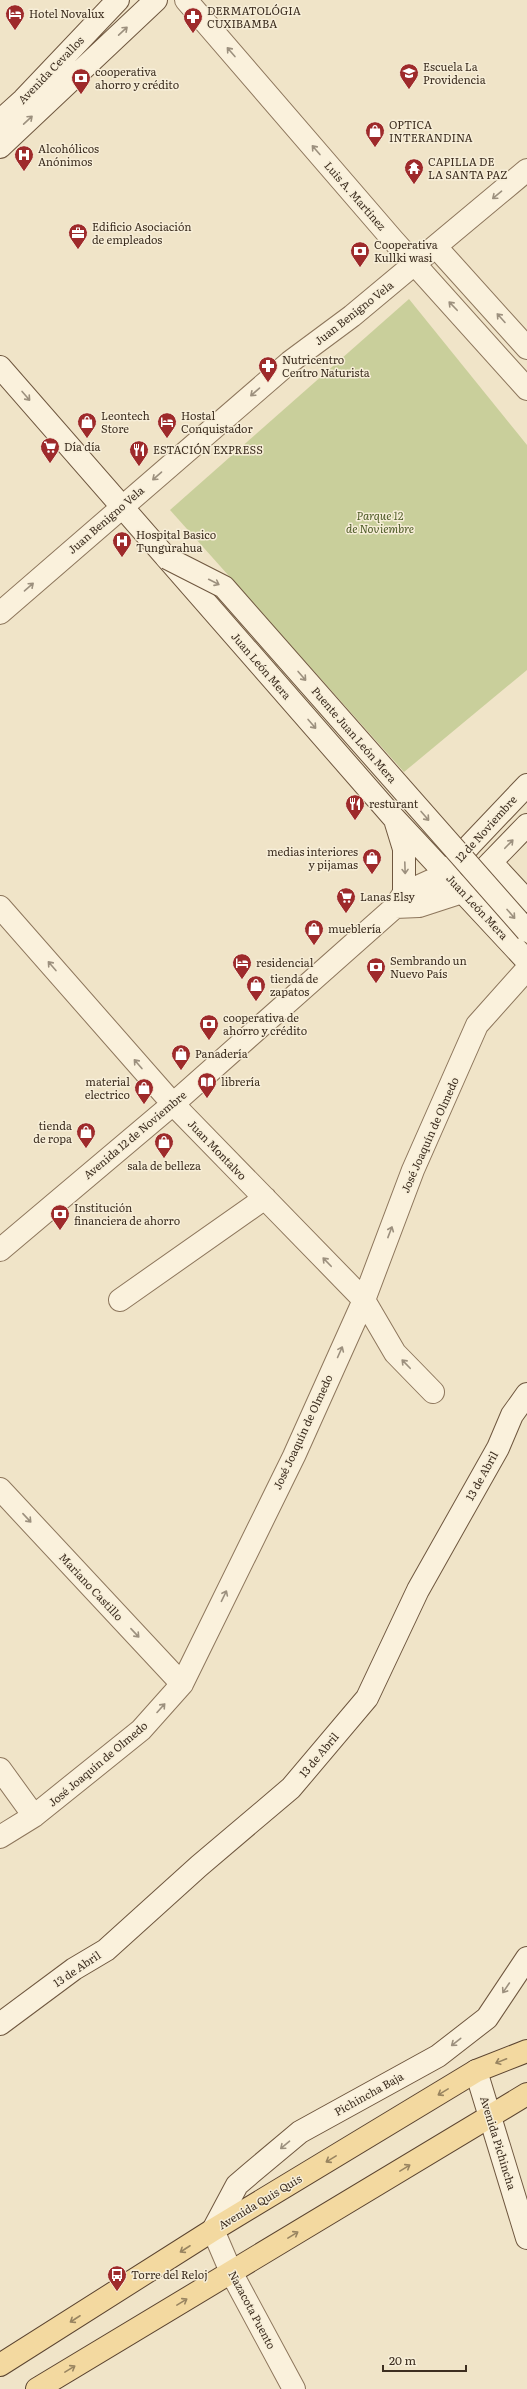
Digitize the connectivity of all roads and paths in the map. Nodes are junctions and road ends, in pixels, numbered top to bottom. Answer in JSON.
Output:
{"nodes":[{"id":1,"x":118,"y":0,"type":"edge"},
{"id":2,"x":156,"y":0,"type":"edge"},
{"id":3,"x":186,"y":0,"type":"edge"},
{"id":4,"x":0,"y":121,"type":"edge"},
{"id":5,"x":0,"y":147,"type":"edge"},
{"id":6,"x":527,"y":170,"type":"edge"},
{"id":7,"x":436,"y":247,"type":"junction"},
{"id":8,"x":416,"y":264,"type":"junction"},
{"id":9,"x":527,"y":348,"type":"edge"},
{"id":10,"x":0,"y":367,"type":"edge"},
{"id":11,"x":527,"y":389,"type":"edge"},
{"id":12,"x":121,"y":507,"type":"junction"},
{"id":13,"x":167,"y":558,"type":"junction"},
{"id":14,"x":0,"y":613,"type":"edge"},
{"id":15,"x":527,"y":785,"type":"edge"},
{"id":16,"x":393,"y":817,"type":"junction"},
{"id":17,"x":527,"y":825,"type":"edge"},
{"id":18,"x":491,"y":862,"type":"junction"},
{"id":19,"x":446,"y":874,"type":"junction"},
{"id":20,"x":462,"y":892,"type":"junction"},
{"id":21,"x":399,"y":900,"type":"junction"},
{"id":22,"x":527,"y":901,"type":"edge"},
{"id":23,"x":0,"y":906,"type":"edge"},
{"id":24,"x":527,"y":932,"type":"edge"},
{"id":25,"x":527,"y":961,"type":"edge"},
{"id":26,"x":527,"y":969,"type":"edge"},
{"id":27,"x":173,"y":1104,"type":"junction"},
{"id":28,"x":265,"y":1198,"type":"junction"},
{"id":29,"x":0,"y":1250,"type":"edge"},
{"id":30,"x":120,"y":1300,"type":"dead end"},
{"id":31,"x":364,"y":1300,"type":"junction"},
{"id":32,"x":433,"y":1392,"type":"dead end"},
{"id":33,"x":527,"y":1394,"type":"edge"},
{"id":34,"x":0,"y":1489,"type":"edge"},
{"id":35,"x":182,"y":1684,"type":"junction"},
{"id":36,"x":0,"y":1769,"type":"edge"},
{"id":37,"x":34,"y":1816,"type":"junction"},
{"id":38,"x":0,"y":1837,"type":"edge"},
{"id":39,"x":527,"y":1958,"type":"edge"},
{"id":40,"x":0,"y":2024,"type":"edge"},
{"id":41,"x":527,"y":2051,"type":"edge"},
{"id":42,"x":476,"y":2071,"type":"junction"},
{"id":43,"x":527,"y":2094,"type":"edge"},
{"id":44,"x":491,"y":2117,"type":"junction"},
{"id":45,"x":213,"y":2230,"type":"junction"},
{"id":46,"x":527,"y":2238,"type":"edge"},
{"id":47,"x":231,"y":2272,"type":"junction"},
{"id":48,"x":0,"y":2365,"type":"edge"},
{"id":49,"x":42,"y":2388,"type":"edge"},
{"id":50,"x":294,"y":2389,"type":"edge"}],
"edges":[{"from":1,"to":4,"type":"street","name":"Avenida Cevallos"},
{"from":5,"to":2,"type":"street","name":"Avenida Cevallos","one_way":true},
{"from":8,"to":3,"type":"street","name":"Luis A. Martínez","one_way":true},
{"from":6,"to":7,"type":"street","name":"Juan Benigno Vela","one_way":true},
{"from":7,"to":8,"type":"street","name":"Juan Benigno Vela"},
{"from":9,"to":7,"type":"street","one_way":true},
{"from":11,"to":8,"type":"street","name":"Luis A. Martínez","one_way":true},
{"from":8,"to":12,"type":"street","name":"Juan Benigno Vela","one_way":true},
{"from":10,"to":12,"type":"street","name":"Juan León Mera","one_way":true},
{"from":12,"to":13,"type":"street","name":"Juan León Mera"},
{"from":14,"to":12,"type":"street","name":"Juan Benigno Vela","one_way":true},
{"from":13,"to":16,"type":"street","name":"Juan León Mera","one_way":true},
{"from":13,"to":24,"type":"street","name":"Puente Juan León Mera","one_way":true,"bridge":true},
{"from":15,"to":19,"type":"street","name":"12 de Noviembre"},
{"from":16,"to":19,"type":"street","name":"Juan León Mera"},
{"from":16,"to":21,"type":"street","one_way":true},
{"from":18,"to":17,"type":"street","one_way":true},
{"from":18,"to":20,"type":"street"},
{"from":18,"to":22,"type":"street"},
{"from":19,"to":20,"type":"street","name":"Juan León Mera"},
{"from":19,"to":21,"type":"street","name":"Avenida 12 de Noviembre"},
{"from":20,"to":21,"type":"street"},
{"from":20,"to":25,"type":"street","name":"Juan León Mera"},
{"from":21,"to":27,"type":"street","name":"Avenida 12 de Noviembre"},
{"from":27,"to":23,"type":"street","name":"Juan Montalvo","one_way":true},
{"from":31,"to":26,"type":"street","name":"José Joaquín de Olmedo","one_way":true},
{"from":27,"to":28,"type":"street","name":"Juan Montalvo"},
{"from":27,"to":29,"type":"street","name":"Avenida 12 de Noviembre"},
{"from":28,"to":30,"type":"street"},
{"from":31,"to":28,"type":"street","name":"Juan Montalvo","one_way":true},
{"from":32,"to":31,"type":"street","name":"Juan Montalvo","one_way":true},
{"from":35,"to":31,"type":"street","name":"José Joaquín de Olmedo","one_way":true},
{"from":33,"to":40,"type":"street","name":"13 de Abril"},
{"from":34,"to":35,"type":"street","name":"Mariano Castillo","one_way":true},
{"from":37,"to":35,"type":"street","name":"José Joaquín de Olmedo","one_way":true},
{"from":36,"to":37,"type":"street"},
{"from":37,"to":38,"type":"street","name":"José Joaquín de Olmedo"},
{"from":39,"to":45,"type":"street","name":"Pichincha Baja","one_way":true},
{"from":41,"to":42,"type":"main road","name":"Avenida Quis Quis","one_way":true},
{"from":42,"to":44,"type":"street","name":"Avenida Pichincha"},
{"from":42,"to":45,"type":"main road","name":"Avenida Quis Quis","one_way":true},
{"from":43,"to":44,"type":"main road"},
{"from":44,"to":46,"type":"street","name":"Avenida Pichincha"},
{"from":47,"to":44,"type":"main road","one_way":true},
{"from":45,"to":47,"type":"street","name":"Nazacota Puento"},
{"from":45,"to":48,"type":"main road","name":"Avenida Quis Quis","one_way":true},
{"from":49,"to":47,"type":"main road","one_way":true},
{"from":47,"to":50,"type":"street","name":"Nazacota Puento"}]}
